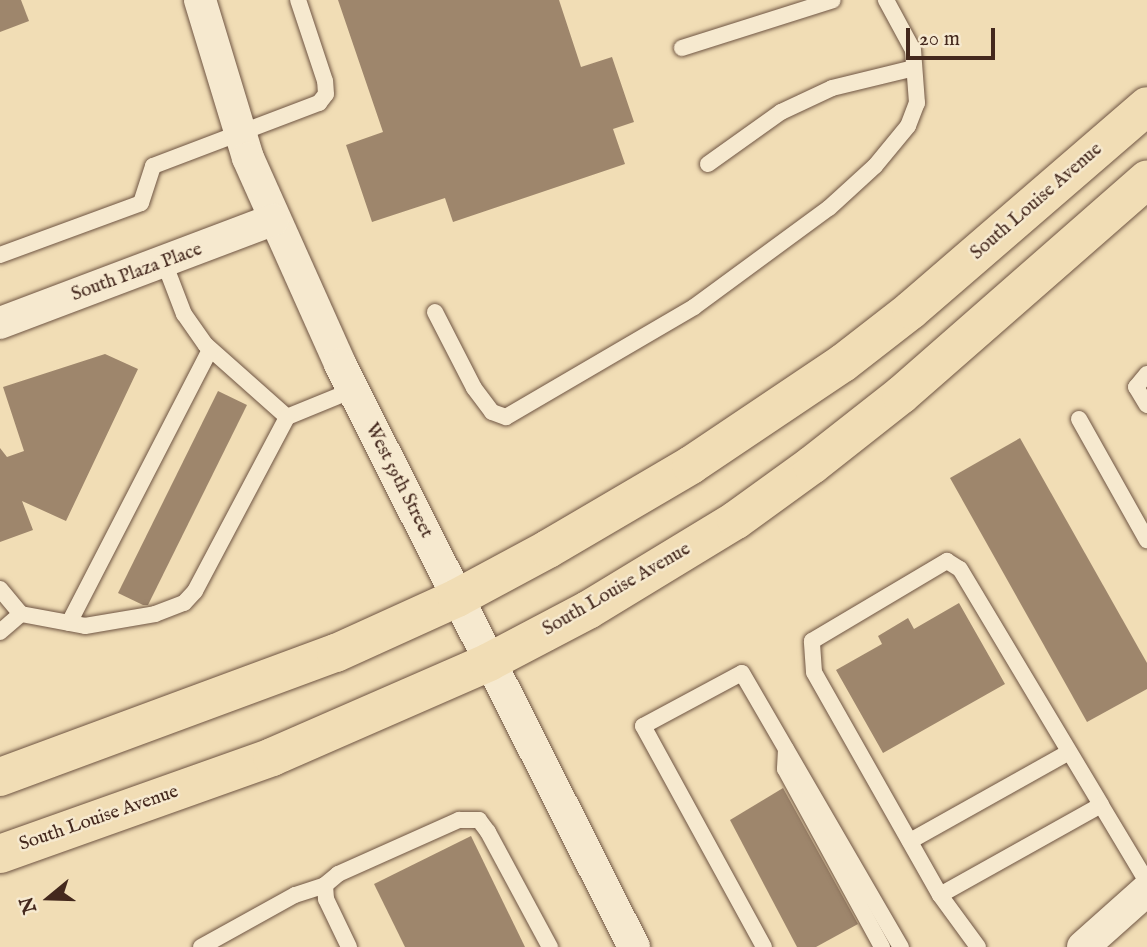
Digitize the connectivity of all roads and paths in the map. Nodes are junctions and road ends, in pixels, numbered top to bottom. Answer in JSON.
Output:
{"nodes":[{"id":1,"x":200,"y":0,"type":"edge"},
{"id":2,"x":298,"y":0,"type":"edge"},
{"id":3,"x":832,"y":0,"type":"edge"},
{"id":4,"x":886,"y":0,"type":"edge"},
{"id":5,"x":682,"y":48,"type":"dead end"},
{"id":6,"x":914,"y":68,"type":"junction"},
{"id":7,"x":1147,"y":106,"type":"edge"},
{"id":8,"x":240,"y":132,"type":"junction"},
{"id":9,"x":708,"y":164,"type":"dead end"},
{"id":10,"x":1147,"y":180,"type":"edge"},
{"id":11,"x":273,"y":219,"type":"junction"},
{"id":12,"x":0,"y":255,"type":"edge"},
{"id":13,"x":164,"y":262,"type":"junction"},
{"id":14,"x":435,"y":312,"type":"dead end"},
{"id":15,"x":0,"y":323,"type":"edge"},
{"id":16,"x":210,"y":349,"type":"junction"},
{"id":17,"x":1147,"y":374,"type":"edge"},
{"id":18,"x":353,"y":390,"type":"junction"},
{"id":19,"x":1147,"y":405,"type":"edge"},
{"id":20,"x":287,"y":417,"type":"junction"},
{"id":21,"x":1079,"y":419,"type":"dead end"},
{"id":22,"x":1147,"y":540,"type":"edge"},
{"id":23,"x":0,"y":589,"type":"edge"},
{"id":24,"x":457,"y":598,"type":"junction"},
{"id":25,"x":21,"y":614,"type":"junction"},
{"id":26,"x":69,"y":623,"type":"junction"},
{"id":27,"x":0,"y":632,"type":"edge"},
{"id":28,"x":489,"y":662,"type":"junction"},
{"id":29,"x":786,"y":749,"type":"junction"},
{"id":30,"x":1069,"y":752,"type":"junction"},
{"id":31,"x":0,"y":777,"type":"edge"},
{"id":32,"x":1101,"y":805,"type":"junction"},
{"id":33,"x":910,"y":841,"type":"junction"},
{"id":34,"x":0,"y":854,"type":"edge"},
{"id":35,"x":1147,"y":882,"type":"edge"},
{"id":36,"x":325,"y":885,"type":"junction"},
{"id":37,"x":1147,"y":890,"type":"edge"},
{"id":38,"x":940,"y":895,"type":"junction"},
{"id":39,"x":878,"y":944,"type":"edge"},
{"id":40,"x":201,"y":947,"type":"edge"},
{"id":41,"x":349,"y":947,"type":"edge"},
{"id":42,"x":550,"y":947,"type":"edge"},
{"id":43,"x":634,"y":947,"type":"edge"},
{"id":44,"x":764,"y":947,"type":"edge"},
{"id":45,"x":901,"y":947,"type":"edge"},
{"id":46,"x":978,"y":947,"type":"edge"},
{"id":47,"x":1083,"y":947,"type":"edge"}],
"edges":[{"from":1,"to":8,"type":"street","name":"West 59th Street"},
{"from":2,"to":8,"type":"lane"},
{"from":3,"to":5,"type":"lane"},
{"from":4,"to":6,"type":"lane"},
{"from":6,"to":9,"type":"lane"},
{"from":6,"to":14,"type":"lane"},
{"from":7,"to":24,"type":"main road","name":"South Louise Avenue"},
{"from":8,"to":11,"type":"street","name":"West 59th Street"},
{"from":8,"to":12,"type":"lane"},
{"from":10,"to":28,"type":"main road","name":"South Louise Avenue"},
{"from":11,"to":13,"type":"street","name":"South Plaza Place"},
{"from":11,"to":18,"type":"street","name":"West 59th Street"},
{"from":13,"to":15,"type":"street","name":"South Plaza Place"},
{"from":13,"to":16,"type":"lane"},
{"from":16,"to":20,"type":"lane"},
{"from":16,"to":26,"type":"lane"},
{"from":17,"to":19,"type":"lane"},
{"from":18,"to":20,"type":"lane"},
{"from":18,"to":24,"type":"street","name":"West 59th Street"},
{"from":20,"to":26,"type":"lane"},
{"from":21,"to":22,"type":"lane"},
{"from":23,"to":25,"type":"lane"},
{"from":24,"to":28,"type":"street","name":"West 59th Street"},
{"from":24,"to":31,"type":"main road","name":"South Louise Avenue"},
{"from":25,"to":26,"type":"lane"},
{"from":25,"to":27,"type":"lane"},
{"from":28,"to":34,"type":"main road","name":"South Louise Avenue"},
{"from":28,"to":43,"type":"street","name":"West 59th Street"},
{"from":29,"to":39,"type":"lane"},
{"from":29,"to":44,"type":"lane"},
{"from":29,"to":45,"type":"lane"},
{"from":30,"to":32,"type":"lane"},
{"from":30,"to":33,"type":"lane"},
{"from":30,"to":33,"type":"lane"},
{"from":32,"to":35,"type":"lane"},
{"from":32,"to":38,"type":"lane"},
{"from":33,"to":38,"type":"lane"},
{"from":36,"to":40,"type":"lane"},
{"from":36,"to":41,"type":"lane"},
{"from":36,"to":42,"type":"lane"},
{"from":37,"to":47,"type":"street"},
{"from":38,"to":46,"type":"lane"}]}
